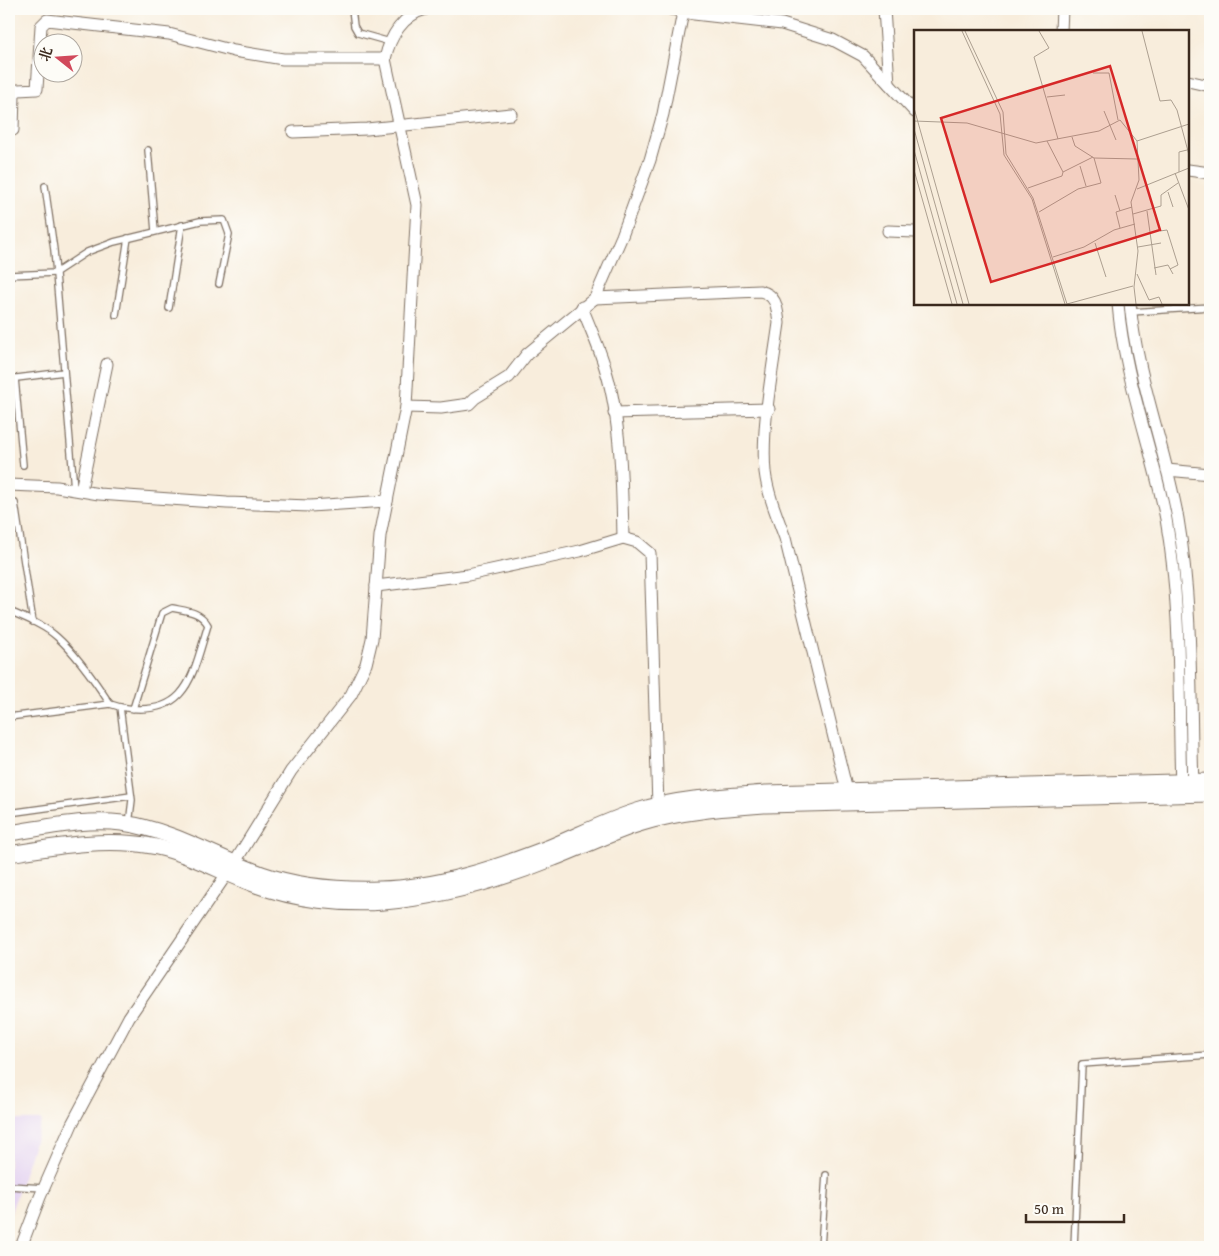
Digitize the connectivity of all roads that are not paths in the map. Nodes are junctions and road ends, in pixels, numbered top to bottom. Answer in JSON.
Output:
{"nodes":[{"id":1,"x":352,"y":9,"type":"edge"},
{"id":2,"x":426,"y":9,"type":"edge"},
{"id":3,"x":670,"y":9,"type":"edge"},
{"id":4,"x":884,"y":9,"type":"edge"},
{"id":5,"x":1062,"y":9,"type":"edge"},
{"id":6,"x":684,"y":12,"type":"junction"},
{"id":7,"x":1061,"y":30,"type":"edge"},
{"id":8,"x":390,"y":42,"type":"junction"},
{"id":9,"x":384,"y":59,"type":"junction"},
{"id":10,"x":1189,"y":81,"type":"edge"},
{"id":11,"x":889,"y":84,"type":"junction"},
{"id":12,"x":1210,"y":86,"type":"edge"},
{"id":13,"x":914,"y":111,"type":"edge"},
{"id":14,"x":511,"y":114,"type":"dead end"},
{"id":15,"x":400,"y":126,"type":"junction"},
{"id":16,"x":13,"y":130,"type":"dead end"},
{"id":17,"x":293,"y":132,"type":"dead end"},
{"id":18,"x":148,"y":150,"type":"dead end"},
{"id":19,"x":1189,"y":170,"type":"edge"},
{"id":20,"x":1210,"y":173,"type":"edge"},
{"id":21,"x":45,"y":186,"type":"dead end"},
{"id":22,"x":182,"y":225,"type":"junction"},
{"id":23,"x":155,"y":231,"type":"junction"},
{"id":24,"x":888,"y":231,"type":"dead end"},
{"id":25,"x":914,"y":232,"type":"edge"},
{"id":26,"x":128,"y":238,"type":"junction"},
{"id":27,"x":55,"y":273,"type":"junction"},
{"id":28,"x":9,"y":276,"type":"edge"},
{"id":29,"x":219,"y":284,"type":"dead end"},
{"id":30,"x":595,"y":298,"type":"junction"},
{"id":31,"x":1118,"y":305,"type":"edge"},
{"id":32,"x":582,"y":307,"type":"junction"},
{"id":33,"x":1210,"y":307,"type":"edge"},
{"id":34,"x":169,"y":308,"type":"dead end"},
{"id":35,"x":1130,"y":308,"type":"edge"},
{"id":36,"x":116,"y":315,"type":"dead end"},
{"id":37,"x":107,"y":364,"type":"dead end"},
{"id":38,"x":64,"y":372,"type":"junction"},
{"id":39,"x":12,"y":378,"type":"edge"},
{"id":40,"x":406,"y":407,"type":"junction"},
{"id":41,"x":769,"y":409,"type":"junction"},
{"id":42,"x":614,"y":413,"type":"junction"},
{"id":43,"x":23,"y":465,"type":"dead end"},
{"id":44,"x":1167,"y":470,"type":"junction"},
{"id":45,"x":1210,"y":474,"type":"edge"},
{"id":46,"x":9,"y":485,"type":"edge"},
{"id":47,"x":77,"y":489,"type":"junction"},
{"id":48,"x":387,"y":501,"type":"junction"},
{"id":49,"x":9,"y":503,"type":"edge"},
{"id":50,"x":623,"y":538,"type":"junction"},
{"id":51,"x":376,"y":586,"type":"junction"},
{"id":52,"x":9,"y":611,"type":"edge"},
{"id":53,"x":33,"y":622,"type":"junction"},
{"id":54,"x":110,"y":704,"type":"junction"},
{"id":55,"x":120,"y":707,"type":"junction"},
{"id":56,"x":133,"y":709,"type":"junction"},
{"id":57,"x":9,"y":717,"type":"edge"},
{"id":58,"x":1210,"y":781,"type":"edge"},
{"id":59,"x":1187,"y":788,"type":"junction"},
{"id":60,"x":847,"y":791,"type":"junction"},
{"id":61,"x":1210,"y":794,"type":"edge"},
{"id":62,"x":131,"y":796,"type":"junction"},
{"id":63,"x":658,"y":806,"type":"junction"},
{"id":64,"x":9,"y":813,"type":"edge"},
{"id":65,"x":129,"y":825,"type":"junction"},
{"id":66,"x":9,"y":833,"type":"edge"},
{"id":67,"x":9,"y":854,"type":"edge"},
{"id":68,"x":231,"y":868,"type":"junction"},
{"id":69,"x":1210,"y":1055,"type":"edge"},
{"id":70,"x":826,"y":1175,"type":"dead end"},
{"id":71,"x":9,"y":1186,"type":"edge"},
{"id":72,"x":44,"y":1188,"type":"junction"},
{"id":73,"x":21,"y":1247,"type":"edge"},
{"id":74,"x":821,"y":1247,"type":"edge"},
{"id":75,"x":1074,"y":1247,"type":"edge"}],
"edges":[{"from":1,"to":8,"type":"lane"},
{"from":2,"to":8,"type":"street"},
{"from":3,"to":6,"type":"street"},
{"from":4,"to":11,"type":"street"},
{"from":5,"to":7,"type":"street"},
{"from":6,"to":11,"type":"street"},
{"from":6,"to":30,"type":"street"},
{"from":8,"to":9,"type":"street"},
{"from":9,"to":15,"type":"street"},
{"from":9,"to":16,"type":"street"},
{"from":10,"to":12,"type":"street"},
{"from":11,"to":13,"type":"street"},
{"from":14,"to":15,"type":"street"},
{"from":15,"to":17,"type":"street"},
{"from":15,"to":40,"type":"street"},
{"from":18,"to":23,"type":"lane"},
{"from":19,"to":20,"type":"street"},
{"from":21,"to":27,"type":"lane"},
{"from":22,"to":23,"type":"lane"},
{"from":22,"to":29,"type":"lane"},
{"from":22,"to":34,"type":"lane"},
{"from":23,"to":26,"type":"lane"},
{"from":24,"to":25,"type":"street"},
{"from":26,"to":27,"type":"lane"},
{"from":26,"to":36,"type":"lane"},
{"from":27,"to":28,"type":"lane"},
{"from":27,"to":38,"type":"lane"},
{"from":30,"to":32,"type":"street"},
{"from":30,"to":41,"type":"street"},
{"from":31,"to":59,"type":"street"},
{"from":32,"to":40,"type":"street"},
{"from":32,"to":42,"type":"street"},
{"from":33,"to":35,"type":"lane"},
{"from":35,"to":44,"type":"street"},
{"from":37,"to":47,"type":"street"},
{"from":38,"to":39,"type":"lane"},
{"from":38,"to":47,"type":"lane"},
{"from":39,"to":43,"type":"lane"},
{"from":40,"to":48,"type":"street"},
{"from":41,"to":42,"type":"street"},
{"from":41,"to":60,"type":"street"},
{"from":42,"to":50,"type":"street"},
{"from":44,"to":45,"type":"street"},
{"from":44,"to":59,"type":"street"},
{"from":46,"to":47,"type":"street"},
{"from":47,"to":48,"type":"street"},
{"from":48,"to":51,"type":"street"},
{"from":49,"to":53,"type":"lane"},
{"from":50,"to":51,"type":"street"},
{"from":50,"to":63,"type":"street"},
{"from":51,"to":68,"type":"street"},
{"from":52,"to":53,"type":"lane"},
{"from":53,"to":54,"type":"lane"},
{"from":54,"to":55,"type":"lane"},
{"from":54,"to":57,"type":"lane"},
{"from":55,"to":56,"type":"lane"},
{"from":55,"to":62,"type":"lane"},
{"from":56,"to":56,"type":"lane"},
{"from":58,"to":59,"type":"street"},
{"from":59,"to":60,"type":"street"},
{"from":59,"to":61,"type":"street"},
{"from":59,"to":68,"type":"street"},
{"from":60,"to":63,"type":"street"},
{"from":62,"to":64,"type":"lane"},
{"from":62,"to":65,"type":"lane"},
{"from":63,"to":68,"type":"street"},
{"from":65,"to":66,"type":"street"},
{"from":65,"to":68,"type":"street"},
{"from":67,"to":68,"type":"street"},
{"from":68,"to":72,"type":"street"},
{"from":69,"to":75,"type":"lane"},
{"from":70,"to":74,"type":"lane"},
{"from":71,"to":72,"type":"lane"},
{"from":72,"to":73,"type":"street"}]}
